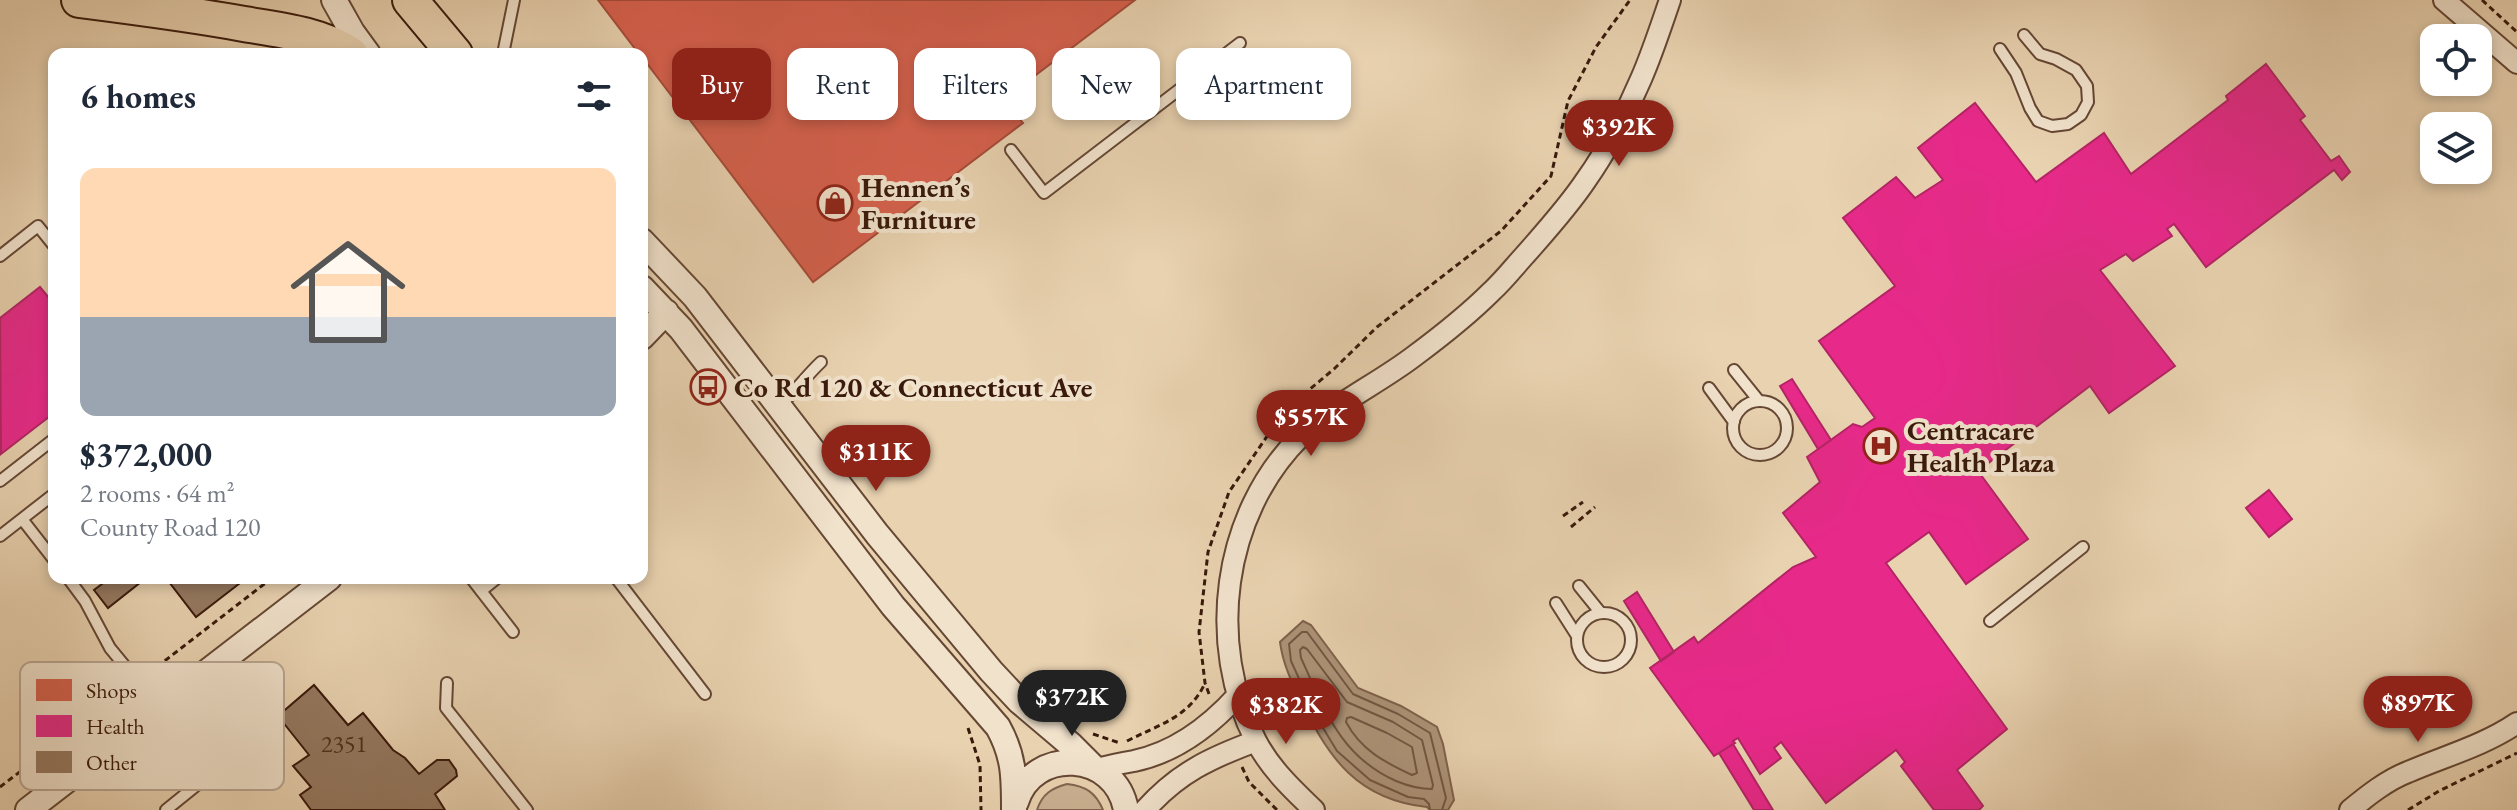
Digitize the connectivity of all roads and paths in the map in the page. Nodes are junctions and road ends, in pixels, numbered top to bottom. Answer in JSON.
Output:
{"nodes":[{"id":1,"x":79,"y":0,"type":"edge"},
{"id":2,"x":334,"y":0,"type":"edge"},
{"id":3,"x":396,"y":0,"type":"edge"},
{"id":4,"x":410,"y":0,"type":"edge"},
{"id":5,"x":514,"y":0,"type":"edge"},
{"id":6,"x":1670,"y":0,"type":"edge"},
{"id":7,"x":2444,"y":0,"type":"edge"},
{"id":8,"x":2482,"y":0,"type":"edge"},
{"id":9,"x":2517,"y":32,"type":"edge"},
{"id":10,"x":2024,"y":35,"type":"dead end"},
{"id":11,"x":1240,"y":43,"type":"dead end"},
{"id":12,"x":338,"y":48,"type":"edge"},
{"id":13,"x":364,"y":48,"type":"edge"},
{"id":14,"x":447,"y":48,"type":"edge"},
{"id":15,"x":448,"y":48,"type":"edge"},
{"id":16,"x":504,"y":48,"type":"edge"},
{"id":17,"x":2000,"y":49,"type":"dead end"},
{"id":18,"x":2517,"y":63,"type":"edge"},
{"id":19,"x":1011,"y":150,"type":"dead end"},
{"id":20,"x":48,"y":238,"type":"edge"},
{"id":21,"x":648,"y":247,"type":"edge"},
{"id":22,"x":0,"y":256,"type":"edge"},
{"id":23,"x":648,"y":294,"type":"edge"},
{"id":24,"x":666,"y":312,"type":"junction"},
{"id":25,"x":648,"y":331,"type":"edge"},
{"id":26,"x":821,"y":362,"type":"dead end"},
{"id":27,"x":1734,"y":370,"type":"dead end"},
{"id":28,"x":1709,"y":388,"type":"dead end"},
{"id":29,"x":1759,"y":401,"type":"junction"},
{"id":30,"x":779,"y":406,"type":"junction"},
{"id":31,"x":1734,"y":422,"type":"junction"},
{"id":32,"x":48,"y":444,"type":"edge"},
{"id":33,"x":0,"y":481,"type":"edge"},
{"id":34,"x":48,"y":499,"type":"edge"},
{"id":35,"x":1583,"y":502,"type":"dead end"},
{"id":36,"x":1595,"y":507,"type":"dead end"},
{"id":37,"x":1563,"y":516,"type":"dead end"},
{"id":38,"x":22,"y":519,"type":"junction"},
{"id":39,"x":1571,"y":527,"type":"dead end"},
{"id":40,"x":0,"y":536,"type":"edge"},
{"id":41,"x":2083,"y":547,"type":"dead end"},
{"id":42,"x":48,"y":552,"type":"edge"},
{"id":43,"x":72,"y":584,"type":"edge"},
{"id":44,"x":321,"y":584,"type":"edge"},
{"id":45,"x":476,"y":584,"type":"edge"},
{"id":46,"x":490,"y":584,"type":"edge"},
{"id":47,"x":621,"y":584,"type":"edge"},
{"id":48,"x":1579,"y":586,"type":"dead end"},
{"id":49,"x":481,"y":591,"type":"junction"},
{"id":50,"x":1556,"y":603,"type":"dead end"},
{"id":51,"x":1600,"y":612,"type":"junction"},
{"id":52,"x":1990,"y":621,"type":"dead end"},
{"id":53,"x":513,"y":632,"type":"dead end"},
{"id":54,"x":1577,"y":636,"type":"junction"},
{"id":55,"x":122,"y":662,"type":"edge"},
{"id":56,"x":220,"y":662,"type":"edge"},
{"id":57,"x":447,"y":683,"type":"dead end"},
{"id":58,"x":1205,"y":683,"type":"dead end"},
{"id":59,"x":705,"y":694,"type":"dead end"},
{"id":60,"x":1238,"y":695,"type":"junction"},
{"id":61,"x":2517,"y":723,"type":"edge"},
{"id":62,"x":1089,"y":732,"type":"dead end"},
{"id":63,"x":1256,"y":741,"type":"junction"},
{"id":64,"x":2517,"y":753,"type":"edge"},
{"id":65,"x":1095,"y":767,"type":"junction"},
{"id":66,"x":54,"y":790,"type":"edge"},
{"id":67,"x":191,"y":790,"type":"edge"},
{"id":68,"x":1014,"y":809,"type":"edge"},
{"id":69,"x":28,"y":810,"type":"edge"},
{"id":70,"x":166,"y":810,"type":"edge"},
{"id":71,"x":527,"y":810,"type":"edge"},
{"id":72,"x":1126,"y":810,"type":"edge"},
{"id":73,"x":1145,"y":810,"type":"edge"},
{"id":74,"x":1314,"y":810,"type":"edge"},
{"id":75,"x":2350,"y":810,"type":"edge"},
{"id":76,"x":2408,"y":810,"type":"edge"}],
"edges":[{"from":1,"to":12,"type":"highway"},
{"from":2,"to":13,"type":"street"},
{"from":3,"to":14,"type":"street"},
{"from":4,"to":15,"type":"highway"},
{"from":5,"to":16,"type":"lane"},
{"from":6,"to":60,"type":"street"},
{"from":7,"to":18,"type":"street"},
{"from":8,"to":9,"type":"path"},
{"from":10,"to":17,"type":"lane"},
{"from":11,"to":19,"type":"lane"},
{"from":20,"to":22,"type":"lane"},
{"from":21,"to":30,"type":"street"},
{"from":23,"to":24,"type":"street"},
{"from":24,"to":25,"type":"street"},
{"from":24,"to":68,"type":"street"},
{"from":26,"to":30,"type":"lane"},
{"from":27,"to":29,"type":"lane"},
{"from":28,"to":31,"type":"lane"},
{"from":29,"to":31,"type":"lane"},
{"from":29,"to":31,"type":"lane"},
{"from":30,"to":65,"type":"street"},
{"from":32,"to":33,"type":"lane"},
{"from":34,"to":38,"type":"lane"},
{"from":35,"to":37,"type":"path"},
{"from":36,"to":39,"type":"path"},
{"from":38,"to":40,"type":"lane"},
{"from":38,"to":42,"type":"lane"},
{"from":41,"to":52,"type":"lane"},
{"from":43,"to":55,"type":"lane"},
{"from":44,"to":56,"type":"street"},
{"from":45,"to":49,"type":"lane"},
{"from":46,"to":49,"type":"lane"},
{"from":47,"to":59,"type":"lane"},
{"from":48,"to":51,"type":"lane"},
{"from":49,"to":53,"type":"lane"},
{"from":50,"to":54,"type":"lane"},
{"from":51,"to":54,"type":"lane"},
{"from":51,"to":54,"type":"lane"},
{"from":57,"to":71,"type":"lane"},
{"from":58,"to":62,"type":"path"},
{"from":60,"to":63,"type":"street"},
{"from":60,"to":65,"type":"street"},
{"from":61,"to":75,"type":"street"},
{"from":63,"to":73,"type":"street"},
{"from":63,"to":74,"type":"street"},
{"from":64,"to":76,"type":"path"},
{"from":65,"to":68,"type":"street"},
{"from":65,"to":72,"type":"street"},
{"from":66,"to":69,"type":"street"},
{"from":67,"to":70,"type":"lane"}]}
